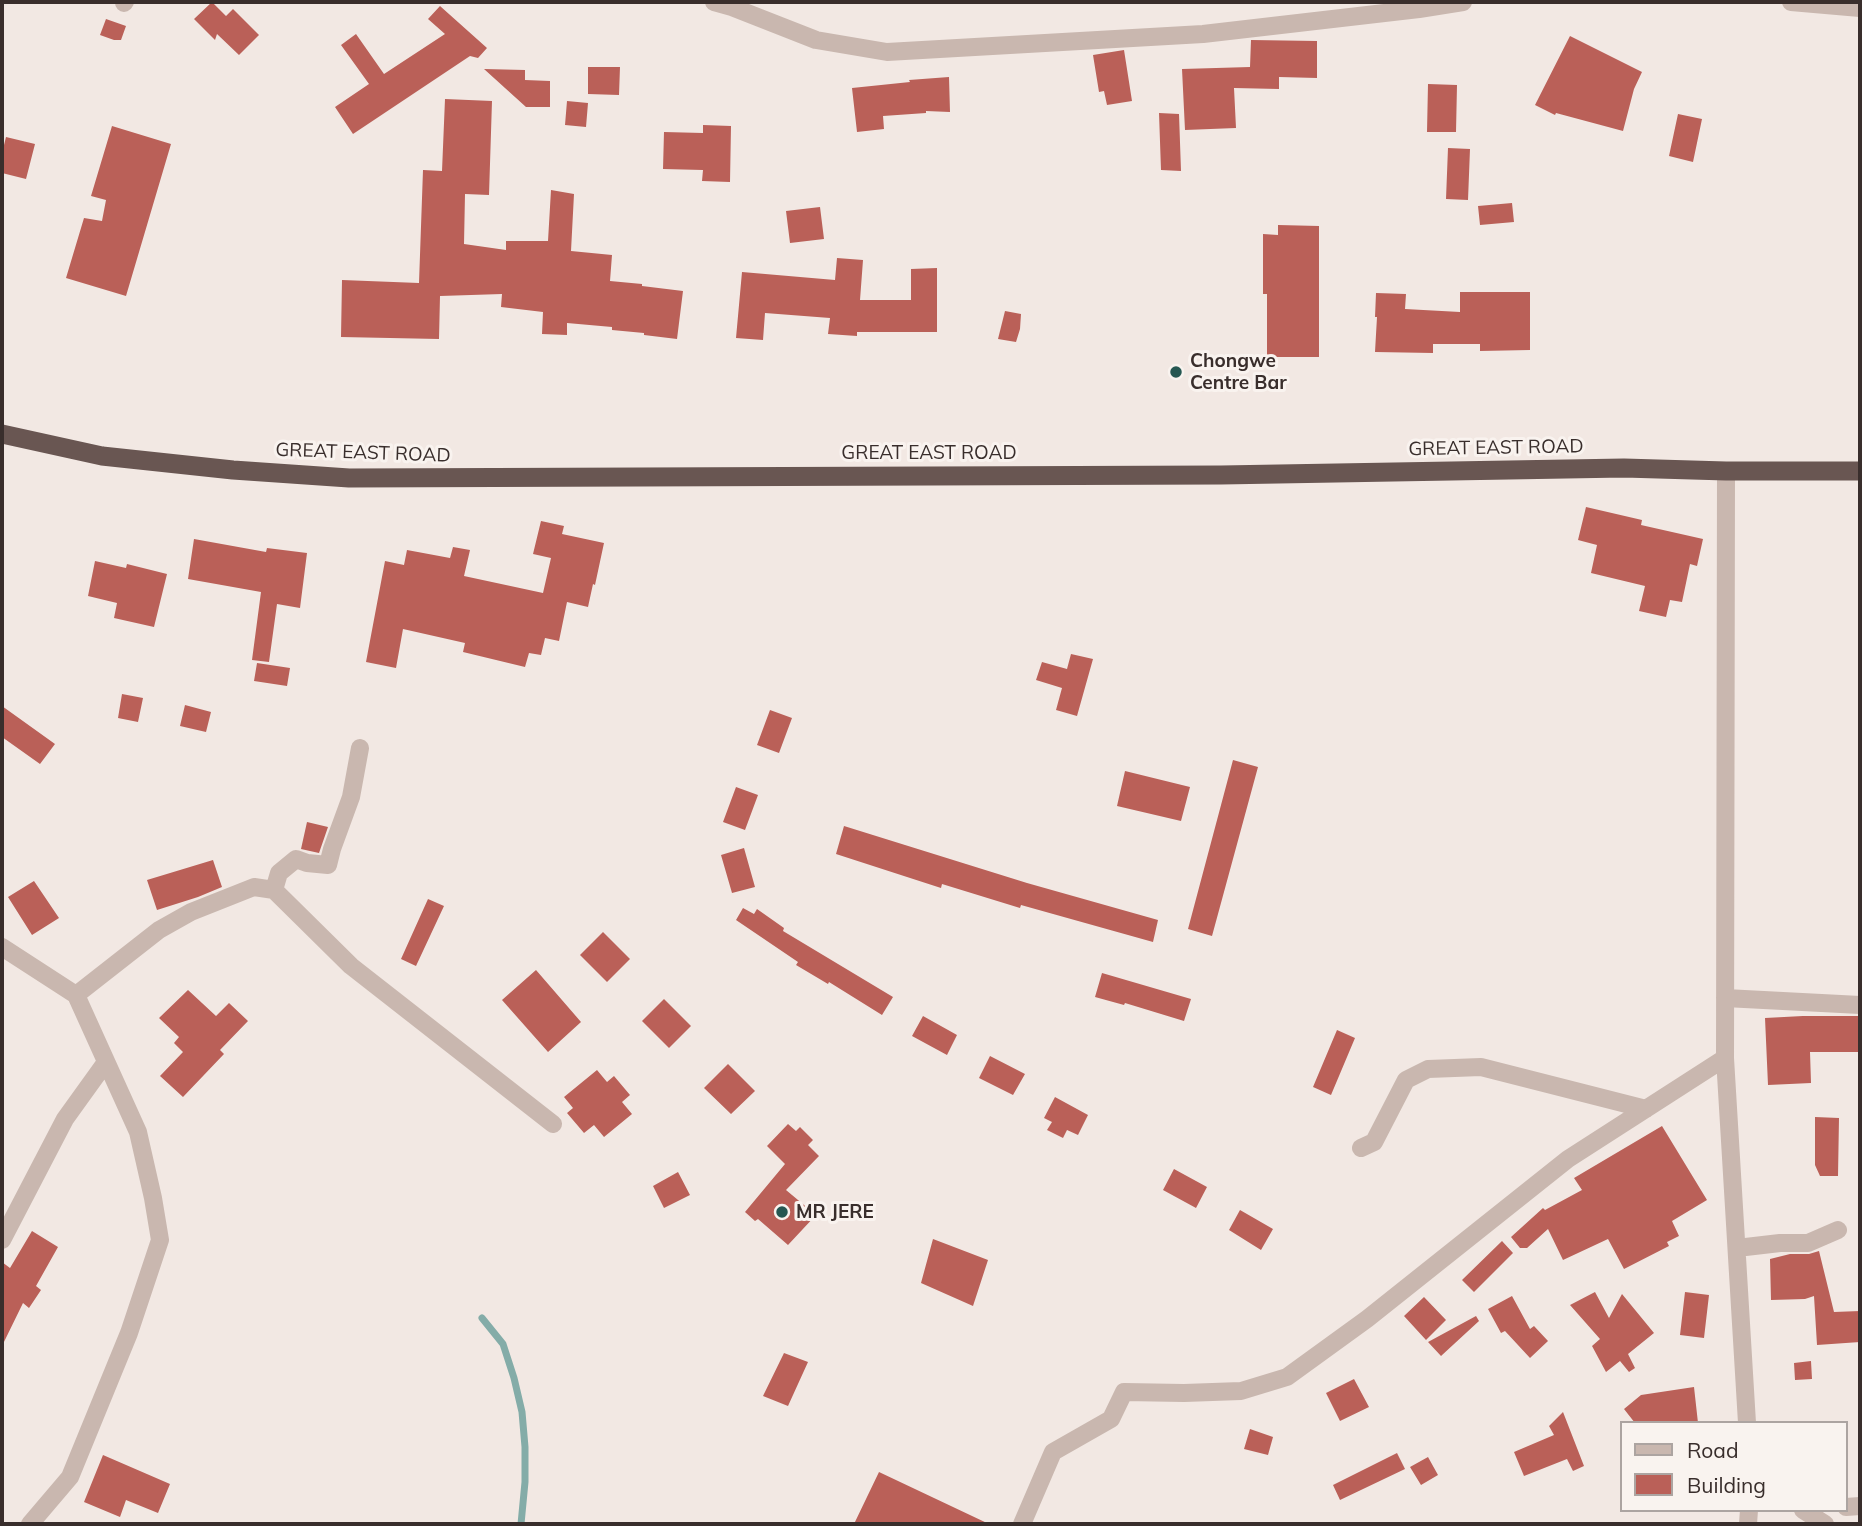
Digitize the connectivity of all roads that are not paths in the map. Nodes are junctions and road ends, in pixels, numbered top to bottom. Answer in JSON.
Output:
{"nodes":[{"id":1,"x":714,"y":2,"type":"edge"},
{"id":2,"x":1463,"y":2,"type":"edge"},
{"id":3,"x":1791,"y":2,"type":"edge"},
{"id":4,"x":1418,"y":5,"type":"edge"},
{"id":5,"x":1860,"y":8,"type":"edge"},
{"id":6,"x":2,"y":434,"type":"edge"},
{"id":7,"x":1726,"y":471,"type":"junction"},
{"id":8,"x":1860,"y":471,"type":"edge"},
{"id":9,"x":360,"y":748,"type":"dead end"},
{"id":10,"x":274,"y":890,"type":"junction"},
{"id":11,"x":2,"y":947,"type":"edge"},
{"id":12,"x":76,"y":995,"type":"junction"},
{"id":13,"x":1725,"y":998,"type":"junction"},
{"id":14,"x":1860,"y":1005,"type":"edge"},
{"id":15,"x":1725,"y":1058,"type":"junction"},
{"id":16,"x":106,"y":1062,"type":"junction"},
{"id":17,"x":1646,"y":1109,"type":"junction"},
{"id":18,"x":553,"y":1124,"type":"dead end"},
{"id":19,"x":1361,"y":1148,"type":"dead end"},
{"id":20,"x":1838,"y":1230,"type":"dead end"},
{"id":21,"x":2,"y":1240,"type":"edge"},
{"id":22,"x":1737,"y":1248,"type":"junction"},
{"id":23,"x":1747,"y":1421,"type":"edge"},
{"id":24,"x":1806,"y":1512,"type":"edge"},
{"id":25,"x":36,"y":1522,"type":"edge"},
{"id":26,"x":1021,"y":1524,"type":"edge"},
{"id":27,"x":1825,"y":1524,"type":"edge"}],
"edges":[{"from":1,"to":4,"type":"street"},
{"from":2,"to":4,"type":"street"},
{"from":3,"to":5,"type":"street"},
{"from":6,"to":7,"type":"highway","name":"GREAT EAST ROAD"},
{"from":7,"to":8,"type":"highway","name":"GREAT EAST ROAD"},
{"from":7,"to":13,"type":"street"},
{"from":9,"to":10,"type":"street"},
{"from":10,"to":12,"type":"street"},
{"from":10,"to":18,"type":"street"},
{"from":11,"to":12,"type":"street"},
{"from":12,"to":16,"type":"street"},
{"from":13,"to":14,"type":"street"},
{"from":13,"to":15,"type":"street"},
{"from":15,"to":17,"type":"street"},
{"from":15,"to":22,"type":"street"},
{"from":16,"to":21,"type":"street"},
{"from":16,"to":25,"type":"street"},
{"from":17,"to":19,"type":"street"},
{"from":17,"to":26,"type":"street"},
{"from":20,"to":22,"type":"street"},
{"from":22,"to":23,"type":"street"},
{"from":24,"to":27,"type":"street"}]}
